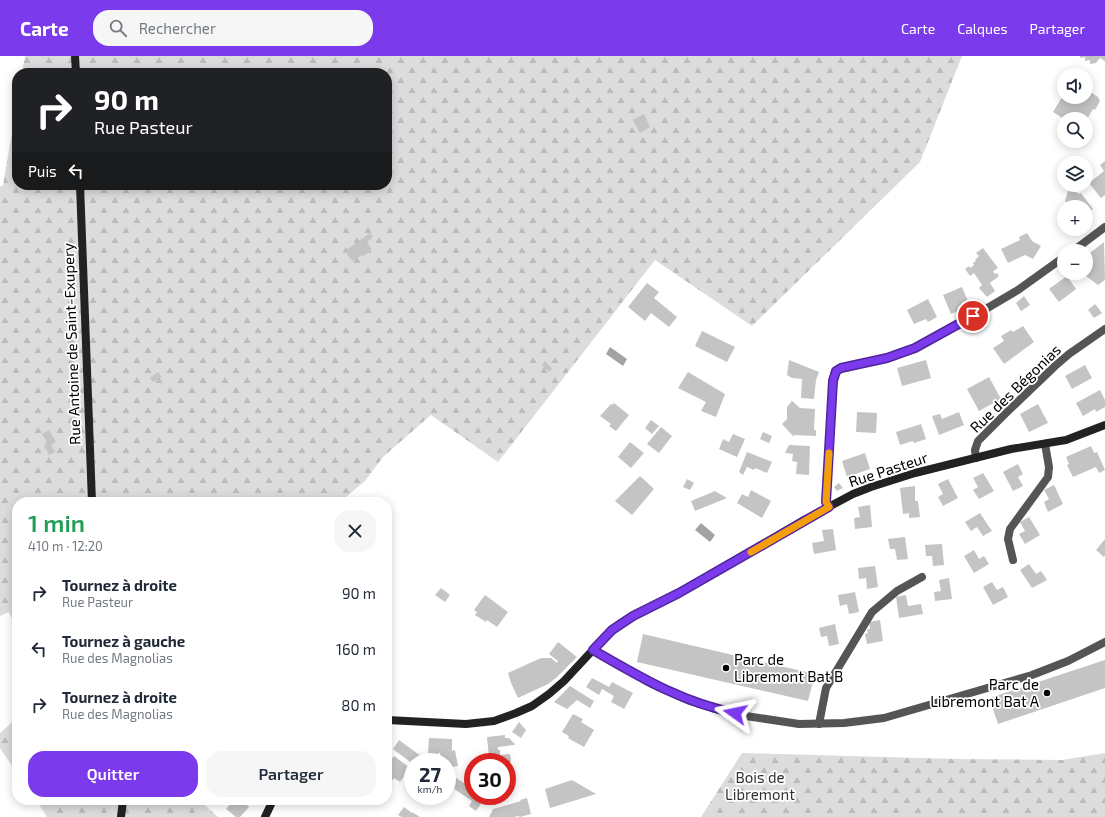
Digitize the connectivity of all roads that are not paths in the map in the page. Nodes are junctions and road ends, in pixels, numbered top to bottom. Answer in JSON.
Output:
{"nodes":[{"id":1,"x":75,"y":56,"type":"edge"},
{"id":2,"x":76,"y":68,"type":"edge"},
{"id":3,"x":80,"y":190,"type":"edge"},
{"id":4,"x":1105,"y":226,"type":"edge"},
{"id":5,"x":1082,"y":244,"type":"edge"},
{"id":6,"x":1057,"y":262,"type":"edge"},
{"id":7,"x":1105,"y":329,"type":"edge"},
{"id":8,"x":1103,"y":426,"type":"edge"},
{"id":9,"x":1045,"y":444,"type":"junction"},
{"id":10,"x":976,"y":458,"type":"junction"},
{"id":11,"x":92,"y":497,"type":"edge"},
{"id":12,"x":829,"y":507,"type":"junction"},
{"id":13,"x":1013,"y":560,"type":"dead end"},
{"id":14,"x":922,"y":577,"type":"dead end"},
{"id":15,"x":1105,"y":642,"type":"edge"},
{"id":16,"x":593,"y":650,"type":"junction"},
{"id":17,"x":392,"y":720,"type":"edge"},
{"id":18,"x":819,"y":724,"type":"junction"},
{"id":19,"x":123,"y":805,"type":"edge"},
{"id":20,"x":270,"y":805,"type":"edge"},
{"id":21,"x":122,"y":817,"type":"edge"},
{"id":22,"x":264,"y":817,"type":"edge"}],
"edges":[{"from":1,"to":2,"type":"street"},
{"from":3,"to":11,"type":"street","name":"Rue Antoine de Saint-Exupery"},
{"from":4,"to":5,"type":"street"},
{"from":6,"to":12,"type":"street"},
{"from":7,"to":10,"type":"street","name":"Rue des Bégonias"},
{"from":8,"to":9,"type":"street","name":"Rue Pasteur"},
{"from":9,"to":10,"type":"street","name":"Rue Pasteur"},
{"from":9,"to":13,"type":"street"},
{"from":10,"to":12,"type":"street","name":"Rue Pasteur"},
{"from":12,"to":16,"type":"street","name":"Rue Pasteur"},
{"from":14,"to":18,"type":"street"},
{"from":15,"to":18,"type":"street"},
{"from":16,"to":17,"type":"street","name":"Rue Pasteur"},
{"from":16,"to":18,"type":"street"},
{"from":19,"to":21,"type":"street"},
{"from":20,"to":22,"type":"street"}]}
